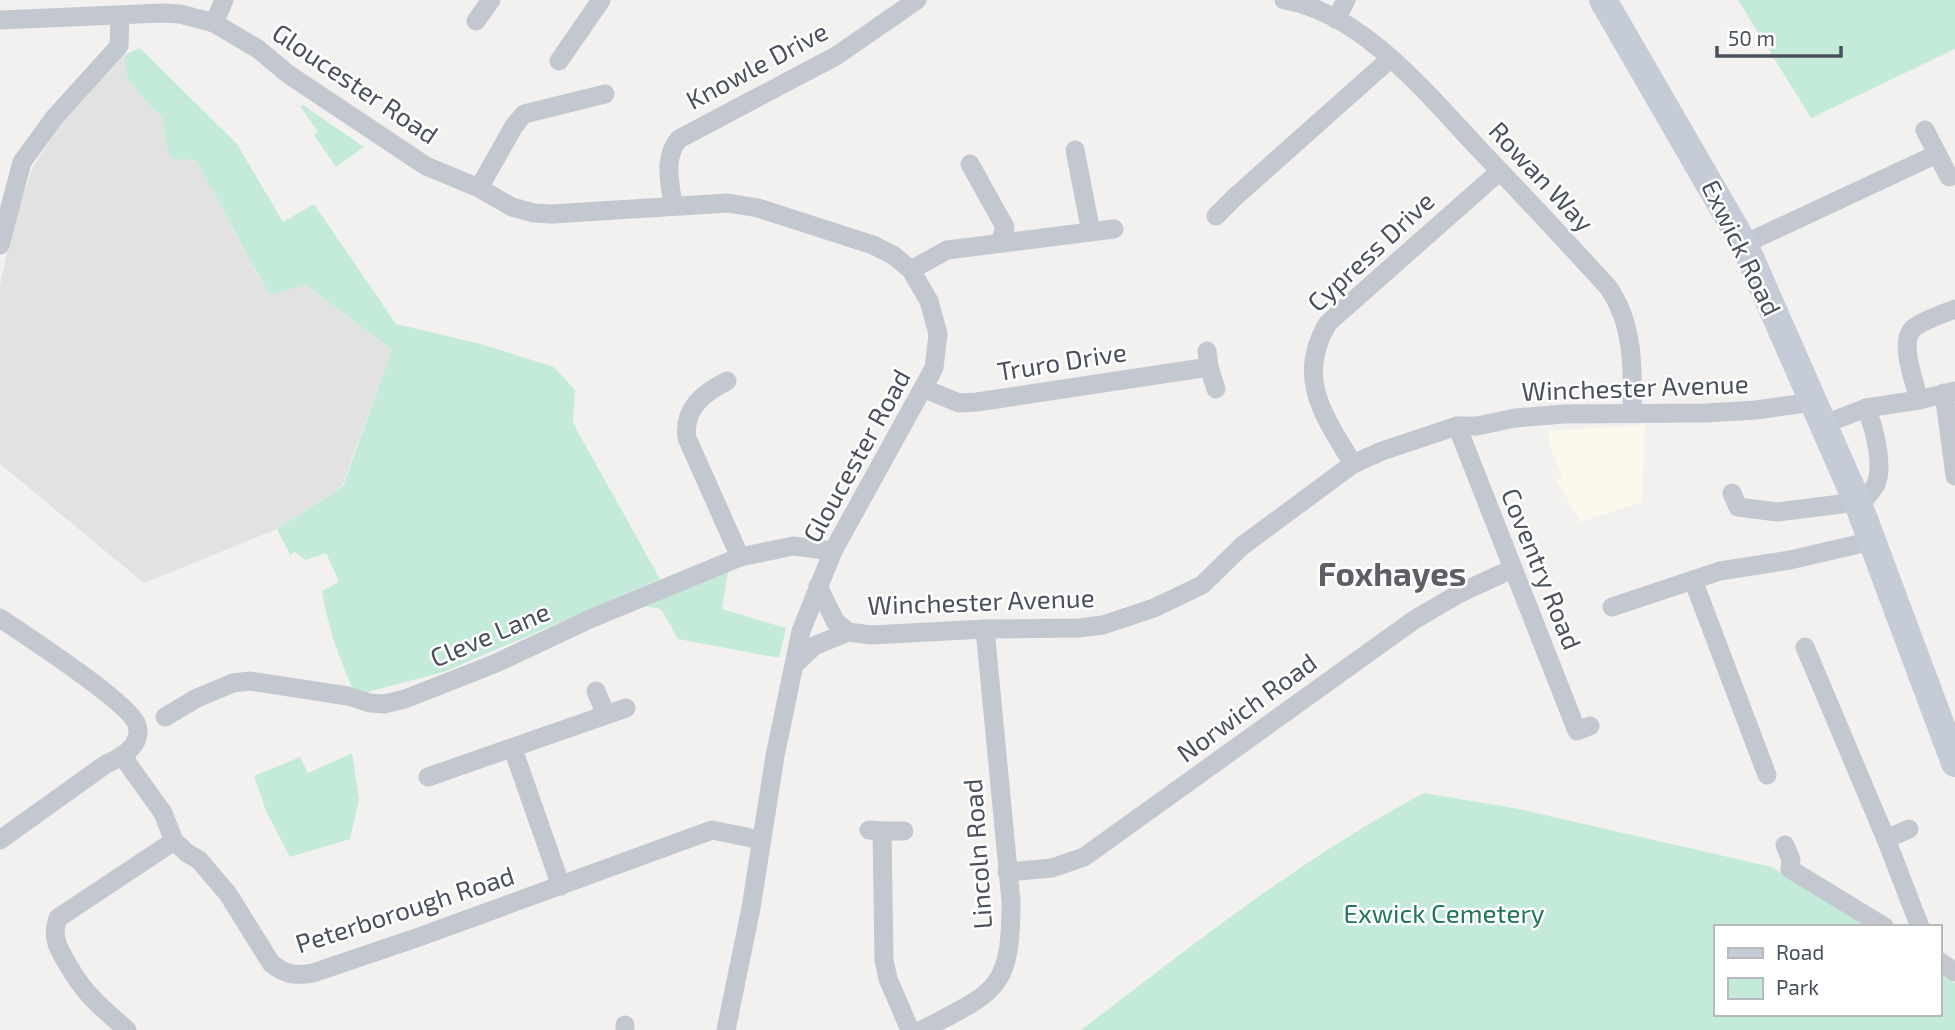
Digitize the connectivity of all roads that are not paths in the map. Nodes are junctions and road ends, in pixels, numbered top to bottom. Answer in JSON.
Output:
{"nodes":[{"id":1,"x":223,"y":0,"type":"edge"},
{"id":2,"x":491,"y":0,"type":"edge"},
{"id":3,"x":601,"y":0,"type":"edge"},
{"id":4,"x":917,"y":0,"type":"edge"},
{"id":5,"x":1284,"y":0,"type":"edge"},
{"id":6,"x":1346,"y":0,"type":"edge"},
{"id":7,"x":1603,"y":0,"type":"edge"},
{"id":8,"x":25,"y":9,"type":"edge"},
{"id":9,"x":120,"y":16,"type":"junction"},
{"id":10,"x":1336,"y":19,"type":"junction"},
{"id":11,"x":0,"y":20,"type":"edge"},
{"id":12,"x":476,"y":21,"type":"dead end"},
{"id":13,"x":214,"y":23,"type":"junction"},
{"id":14,"x":1390,"y":59,"type":"junction"},
{"id":15,"x":559,"y":61,"type":"dead end"},
{"id":16,"x":605,"y":94,"type":"dead end"},
{"id":17,"x":1925,"y":130,"type":"dead end"},
{"id":18,"x":1075,"y":150,"type":"dead end"},
{"id":19,"x":1937,"y":154,"type":"junction"},
{"id":20,"x":977,"y":168,"type":"dead end"},
{"id":21,"x":1500,"y":171,"type":"junction"},
{"id":22,"x":1949,"y":177,"type":"dead end"},
{"id":23,"x":479,"y":188,"type":"junction"},
{"id":24,"x":673,"y":205,"type":"junction"},
{"id":25,"x":1216,"y":216,"type":"dead end"},
{"id":26,"x":1114,"y":229,"type":"dead end"},
{"id":27,"x":1091,"y":232,"type":"junction"},
{"id":28,"x":1000,"y":243,"type":"junction"},
{"id":29,"x":1744,"y":244,"type":"junction"},
{"id":30,"x":0,"y":245,"type":"edge"},
{"id":31,"x":911,"y":271,"type":"junction"},
{"id":32,"x":1955,"y":309,"type":"edge"},
{"id":33,"x":727,"y":381,"type":"dead end"},
{"id":34,"x":925,"y":389,"type":"junction"},
{"id":35,"x":1216,"y":389,"type":"dead end"},
{"id":36,"x":1949,"y":392,"type":"edge"},
{"id":37,"x":1919,"y":400,"type":"junction"},
{"id":38,"x":1867,"y":408,"type":"junction"},
{"id":39,"x":1632,"y":413,"type":"junction"},
{"id":40,"x":1817,"y":414,"type":"junction"},
{"id":41,"x":1457,"y":426,"type":"junction"},
{"id":42,"x":1353,"y":464,"type":"junction"},
{"id":43,"x":1955,"y":476,"type":"edge"},
{"id":44,"x":1732,"y":493,"type":"dead end"},
{"id":45,"x":1858,"y":504,"type":"junction"},
{"id":46,"x":1872,"y":541,"type":"junction"},
{"id":47,"x":833,"y":551,"type":"junction"},
{"id":48,"x":740,"y":557,"type":"junction"},
{"id":49,"x":1512,"y":569,"type":"junction"},
{"id":50,"x":1693,"y":580,"type":"junction"},
{"id":51,"x":818,"y":586,"type":"junction"},
{"id":52,"x":1612,"y":607,"type":"dead end"},
{"id":53,"x":0,"y":618,"type":"edge"},
{"id":54,"x":985,"y":629,"type":"junction"},
{"id":55,"x":848,"y":632,"type":"junction"},
{"id":56,"x":1804,"y":658,"type":"dead end"},
{"id":57,"x":795,"y":664,"type":"junction"},
{"id":58,"x":596,"y":691,"type":"dead end"},
{"id":59,"x":626,"y":708,"type":"dead end"},
{"id":60,"x":606,"y":715,"type":"junction"},
{"id":61,"x":165,"y":717,"type":"dead end"},
{"id":62,"x":1578,"y":731,"type":"dead end"},
{"id":63,"x":513,"y":749,"type":"junction"},
{"id":64,"x":125,"y":756,"type":"junction"},
{"id":65,"x":1955,"y":763,"type":"edge"},
{"id":66,"x":1767,"y":775,"type":"dead end"},
{"id":67,"x":428,"y":777,"type":"dead end"},
{"id":68,"x":1909,"y":829,"type":"dead end"},
{"id":69,"x":904,"y":831,"type":"dead end"},
{"id":70,"x":1886,"y":839,"type":"junction"},
{"id":71,"x":0,"y":840,"type":"edge"},
{"id":72,"x":761,"y":840,"type":"junction"},
{"id":73,"x":174,"y":841,"type":"junction"},
{"id":74,"x":1785,"y":845,"type":"dead end"},
{"id":75,"x":1007,"y":872,"type":"junction"},
{"id":76,"x":561,"y":886,"type":"junction"},
{"id":77,"x":1882,"y":925,"type":"edge"},
{"id":78,"x":1919,"y":925,"type":"edge"},
{"id":79,"x":127,"y":1030,"type":"edge"},
{"id":80,"x":726,"y":1030,"type":"edge"},
{"id":81,"x":910,"y":1030,"type":"edge"},
{"id":82,"x":922,"y":1030,"type":"edge"}],
"edges":[{"from":1,"to":13,"type":"street"},
{"from":2,"to":12,"type":"street"},
{"from":3,"to":15,"type":"street"},
{"from":4,"to":24,"type":"street","name":"Knowle Drive"},
{"from":5,"to":10,"type":"street","name":"Rowan Way"},
{"from":6,"to":10,"type":"street"},
{"from":7,"to":29,"type":"street","name":"Exwick Road"},
{"from":8,"to":9,"type":"street","name":"Gloucester Road"},
{"from":8,"to":11,"type":"street","name":"Gloucester Road"},
{"from":9,"to":13,"type":"street","name":"Gloucester Road"},
{"from":9,"to":30,"type":"street"},
{"from":10,"to":14,"type":"street","name":"Rowan Way"},
{"from":13,"to":23,"type":"street","name":"Gloucester Road"},
{"from":14,"to":21,"type":"street","name":"Rowan Way"},
{"from":14,"to":25,"type":"street"},
{"from":16,"to":23,"type":"street"},
{"from":17,"to":19,"type":"street"},
{"from":18,"to":27,"type":"street"},
{"from":19,"to":22,"type":"street"},
{"from":19,"to":29,"type":"street"},
{"from":20,"to":28,"type":"street"},
{"from":21,"to":39,"type":"street","name":"Rowan Way"},
{"from":21,"to":42,"type":"street","name":"Cypress Drive"},
{"from":23,"to":24,"type":"street","name":"Gloucester Road"},
{"from":24,"to":31,"type":"street","name":"Gloucester Road"},
{"from":26,"to":27,"type":"street"},
{"from":27,"to":28,"type":"street"},
{"from":28,"to":31,"type":"street"},
{"from":29,"to":40,"type":"street","name":"Exwick Road"},
{"from":31,"to":34,"type":"street","name":"Gloucester Road"},
{"from":32,"to":37,"type":"street"},
{"from":33,"to":48,"type":"street"},
{"from":34,"to":35,"type":"street","name":"Truro Drive"},
{"from":34,"to":47,"type":"street","name":"Gloucester Road"},
{"from":36,"to":37,"type":"street","name":"Winchester Avenue"},
{"from":36,"to":43,"type":"street"},
{"from":37,"to":38,"type":"street","name":"Winchester Avenue"},
{"from":38,"to":40,"type":"street","name":"Winchester Avenue"},
{"from":38,"to":45,"type":"street"},
{"from":39,"to":40,"type":"street","name":"Winchester Avenue"},
{"from":39,"to":41,"type":"street","name":"Winchester Avenue"},
{"from":40,"to":45,"type":"street","name":"Exwick Road"},
{"from":41,"to":42,"type":"street","name":"Winchester Avenue"},
{"from":41,"to":49,"type":"street","name":"Coventry Road"},
{"from":42,"to":54,"type":"street","name":"Winchester Avenue"},
{"from":44,"to":45,"type":"street"},
{"from":45,"to":46,"type":"street","name":"Exwick Road"},
{"from":46,"to":50,"type":"street"},
{"from":46,"to":65,"type":"street","name":"Exwick Road"},
{"from":47,"to":48,"type":"street","name":"Cleve Lane"},
{"from":47,"to":51,"type":"street","name":"Gloucester Road"},
{"from":48,"to":61,"type":"street","name":"Cleve Lane"},
{"from":49,"to":62,"type":"street","name":"Coventry Road"},
{"from":49,"to":75,"type":"street","name":"Norwich Road"},
{"from":50,"to":52,"type":"street"},
{"from":50,"to":66,"type":"street"},
{"from":51,"to":55,"type":"street","name":"Winchester Avenue"},
{"from":51,"to":57,"type":"street","name":"Gloucester Road"},
{"from":53,"to":64,"type":"street"},
{"from":54,"to":55,"type":"street","name":"Winchester Avenue"},
{"from":54,"to":75,"type":"street","name":"Lincoln Road"},
{"from":55,"to":57,"type":"street","name":"Winchester Avenue"},
{"from":56,"to":70,"type":"street"},
{"from":57,"to":72,"type":"street","name":"Gloucester Road"},
{"from":58,"to":60,"type":"street"},
{"from":59,"to":60,"type":"street"},
{"from":60,"to":63,"type":"street"},
{"from":63,"to":67,"type":"street"},
{"from":63,"to":76,"type":"street"},
{"from":64,"to":71,"type":"street"},
{"from":64,"to":73,"type":"street","name":"Peterborough Road"},
{"from":68,"to":70,"type":"street"},
{"from":69,"to":81,"type":"street"},
{"from":70,"to":78,"type":"street"},
{"from":72,"to":76,"type":"street","name":"Peterborough Road"},
{"from":72,"to":80,"type":"street","name":"Gloucester Road"},
{"from":73,"to":76,"type":"street","name":"Peterborough Road"},
{"from":73,"to":79,"type":"street"},
{"from":74,"to":77,"type":"street"},
{"from":75,"to":82,"type":"street","name":"Lincoln Road"}]}
